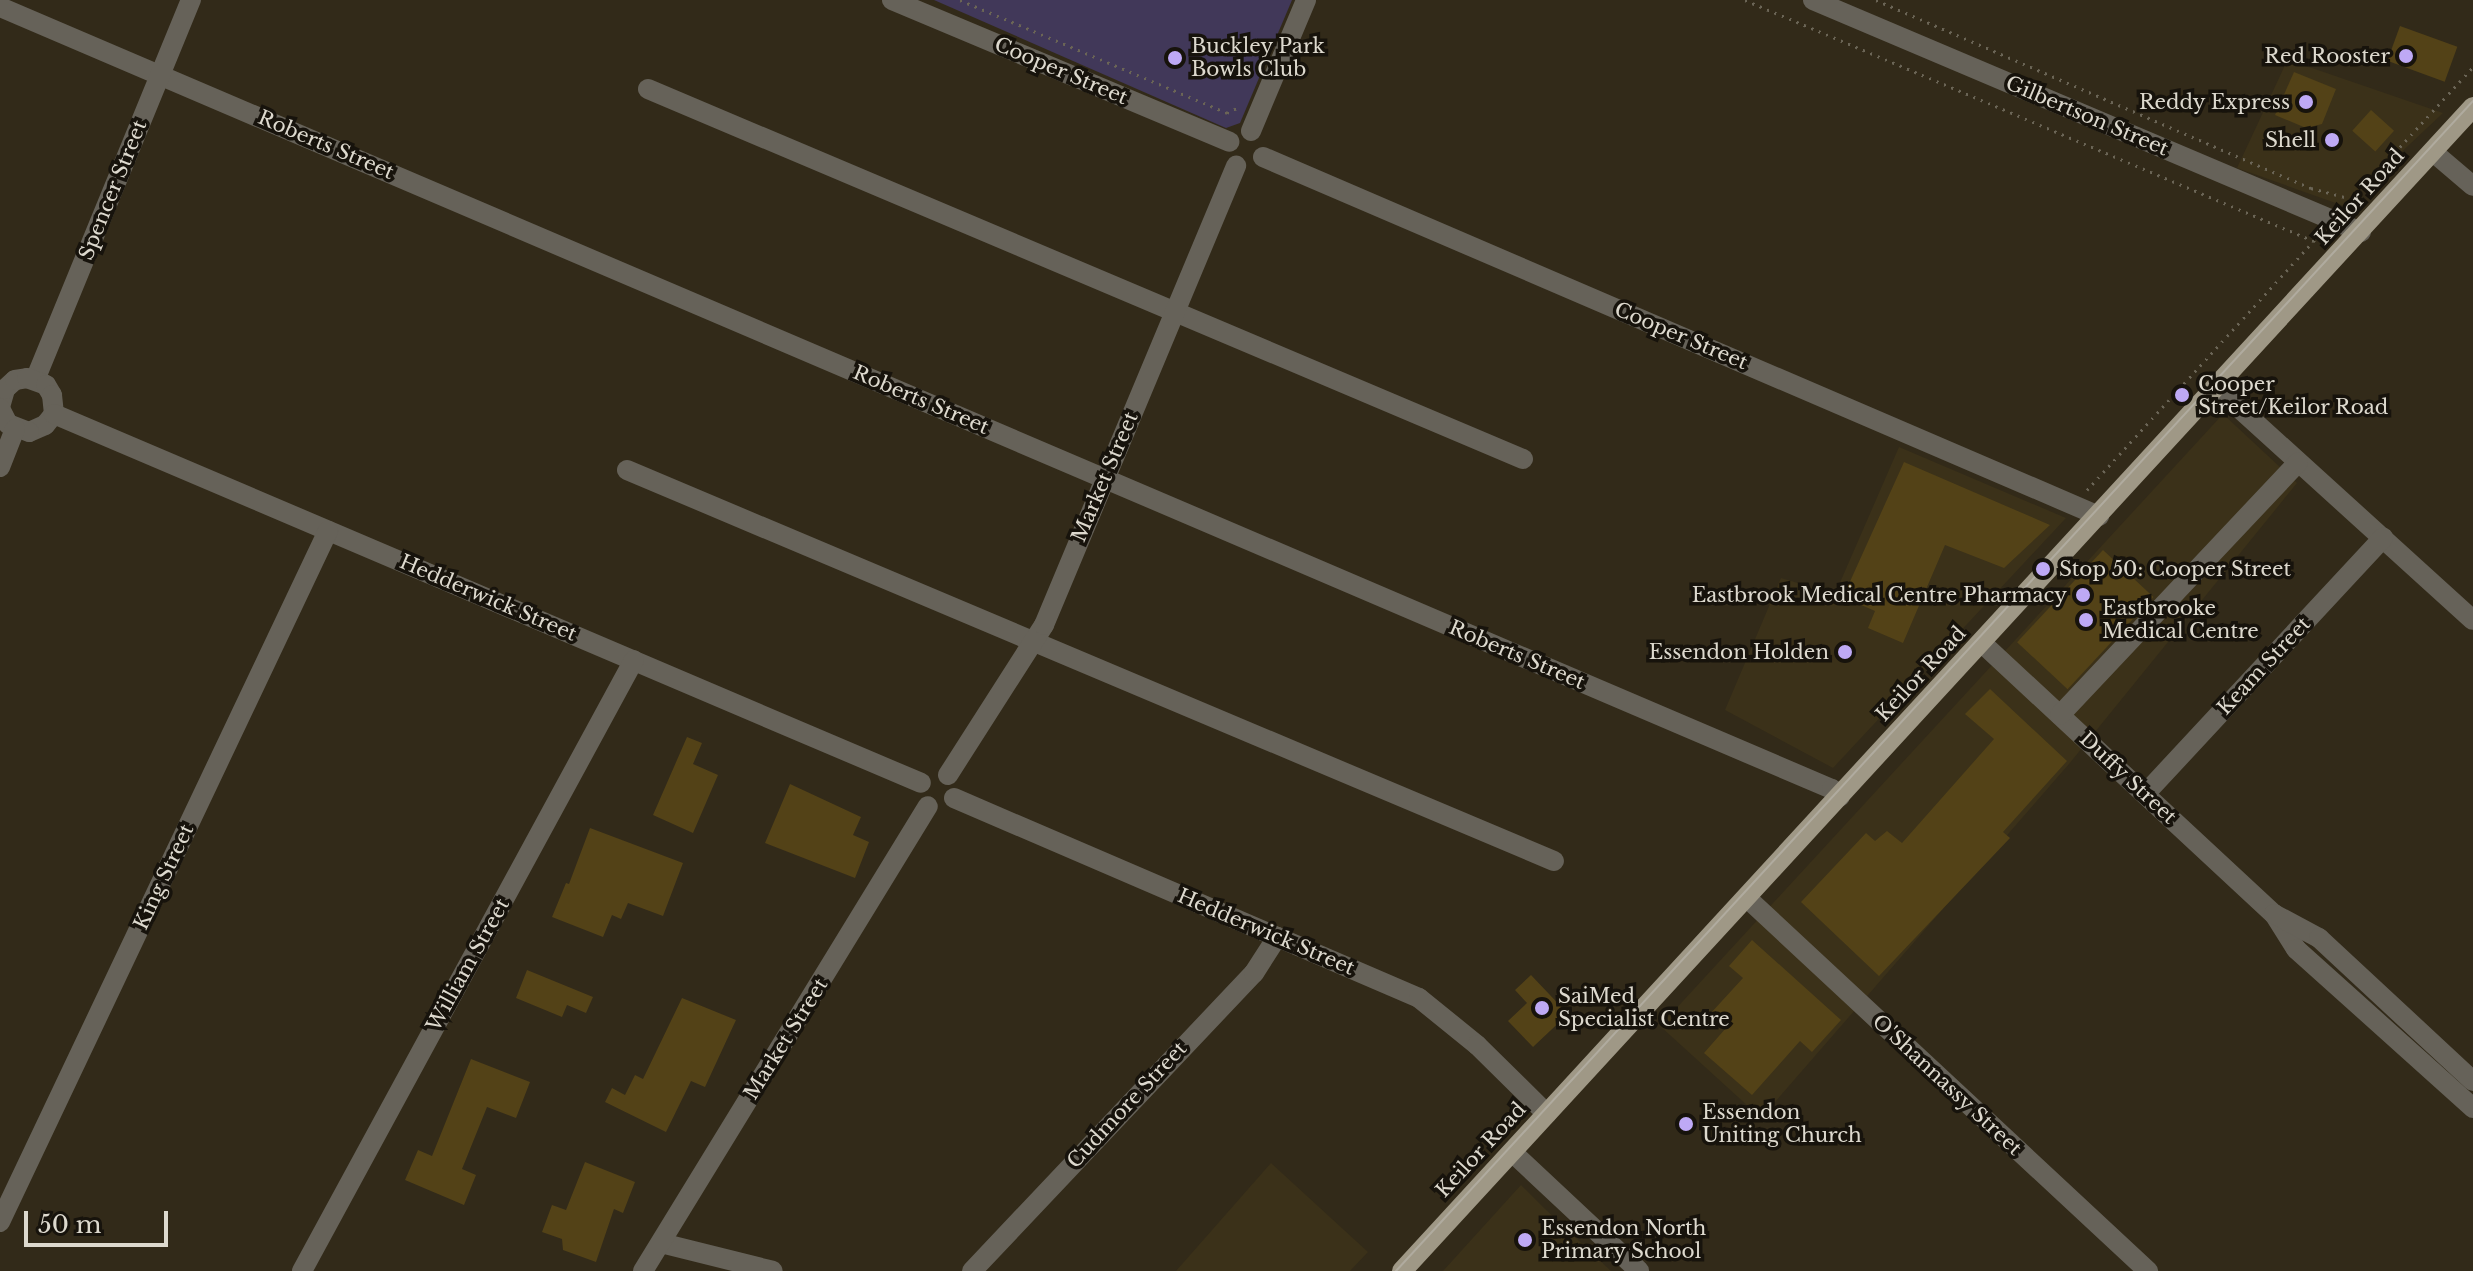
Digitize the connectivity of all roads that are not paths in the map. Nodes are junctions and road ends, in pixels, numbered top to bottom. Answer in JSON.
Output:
{"nodes":[{"id":1,"x":191,"y":0,"type":"edge"},
{"id":2,"x":892,"y":0,"type":"edge"},
{"id":3,"x":1306,"y":0,"type":"edge"},
{"id":4,"x":1813,"y":0,"type":"edge"},
{"id":5,"x":0,"y":7,"type":"edge"},
{"id":6,"x":161,"y":74,"type":"junction"},
{"id":7,"x":648,"y":89,"type":"dead end"},
{"id":8,"x":2473,"y":107,"type":"edge"},
{"id":9,"x":1251,"y":131,"type":"junction"},
{"id":10,"x":1229,"y":142,"type":"junction"},
{"id":11,"x":2433,"y":152,"type":"junction"},
{"id":12,"x":1263,"y":157,"type":"junction"},
{"id":13,"x":1236,"y":165,"type":"junction"},
{"id":14,"x":2473,"y":186,"type":"edge"},
{"id":15,"x":2361,"y":232,"type":"junction"},
{"id":16,"x":1174,"y":312,"type":"junction"},
{"id":17,"x":35,"y":380,"type":"junction"},
{"id":18,"x":2217,"y":388,"type":"junction"},
{"id":19,"x":1,"y":399,"type":"edge"},
{"id":20,"x":54,"y":414,"type":"junction"},
{"id":21,"x":15,"y":429,"type":"junction"},
{"id":22,"x":1523,"y":459,"type":"dead end"},
{"id":23,"x":2298,"y":462,"type":"junction"},
{"id":24,"x":0,"y":467,"type":"edge"},
{"id":25,"x":627,"y":470,"type":"dead end"},
{"id":26,"x":1104,"y":479,"type":"junction"},
{"id":27,"x":2099,"y":516,"type":"junction"},
{"id":28,"x":328,"y":531,"type":"junction"},
{"id":29,"x":2383,"y":538,"type":"junction"},
{"id":30,"x":2473,"y":620,"type":"edge"},
{"id":31,"x":1034,"y":643,"type":"junction"},
{"id":32,"x":1982,"y":643,"type":"junction"},
{"id":33,"x":634,"y":660,"type":"junction"},
{"id":34,"x":2060,"y":715,"type":"junction"},
{"id":35,"x":948,"y":775,"type":"junction"},
{"id":36,"x":921,"y":783,"type":"junction"},
{"id":37,"x":2145,"y":794,"type":"junction"},
{"id":38,"x":1840,"y":797,"type":"junction"},
{"id":39,"x":954,"y":798,"type":"junction"},
{"id":40,"x":928,"y":806,"type":"junction"},
{"id":41,"x":1554,"y":861,"type":"dead end"},
{"id":42,"x":1747,"y":898,"type":"junction"},
{"id":43,"x":2274,"y":914,"type":"junction"},
{"id":44,"x":1277,"y":937,"type":"junction"},
{"id":45,"x":2473,"y":1081,"type":"edge"},
{"id":46,"x":2471,"y":1102,"type":"edge"},
{"id":47,"x":1547,"y":1114,"type":"junction"},
{"id":48,"x":1512,"y":1152,"type":"junction"},
{"id":49,"x":0,"y":1222,"type":"edge"},
{"id":50,"x":661,"y":1243,"type":"junction"},
{"id":51,"x":302,"y":1271,"type":"edge"},
{"id":52,"x":643,"y":1271,"type":"edge"},
{"id":53,"x":773,"y":1271,"type":"edge"},
{"id":54,"x":972,"y":1271,"type":"edge"},
{"id":55,"x":1402,"y":1271,"type":"edge"},
{"id":56,"x":1639,"y":1271,"type":"edge"},
{"id":57,"x":2148,"y":1271,"type":"edge"}],
"edges":[{"from":1,"to":6,"type":"street","name":"Spencer Street"},
{"from":2,"to":10,"type":"street","name":"Cooper Street"},
{"from":3,"to":9,"type":"street"},
{"from":4,"to":15,"type":"street","name":"Gilbertson Street"},
{"from":5,"to":6,"type":"street","name":"Roberts Street"},
{"from":6,"to":17,"type":"street","name":"Spencer Street"},
{"from":6,"to":26,"type":"street","name":"Roberts Street"},
{"from":7,"to":16,"type":"street"},
{"from":8,"to":11,"type":"main road","name":"Keilor Road"},
{"from":9,"to":10,"type":"street"},
{"from":9,"to":12,"type":"street"},
{"from":10,"to":13,"type":"street"},
{"from":11,"to":14,"type":"street"},
{"from":11,"to":15,"type":"main road","name":"Keilor Road"},
{"from":12,"to":13,"type":"street"},
{"from":12,"to":27,"type":"street","name":"Cooper Street"},
{"from":13,"to":16,"type":"street","name":"Market Street"},
{"from":15,"to":18,"type":"main road","name":"Keilor Road"},
{"from":16,"to":22,"type":"street"},
{"from":16,"to":26,"type":"street","name":"Market Street"},
{"from":17,"to":19,"type":"street"},
{"from":17,"to":20,"type":"street"},
{"from":18,"to":23,"type":"street"},
{"from":18,"to":27,"type":"main road","name":"Keilor Road"},
{"from":19,"to":21,"type":"street"},
{"from":20,"to":21,"type":"street"},
{"from":20,"to":28,"type":"street","name":"Hedderwick Street"},
{"from":21,"to":24,"type":"street"},
{"from":23,"to":29,"type":"street"},
{"from":23,"to":34,"type":"street"},
{"from":25,"to":31,"type":"street"},
{"from":26,"to":31,"type":"street","name":"Market Street"},
{"from":26,"to":38,"type":"street","name":"Roberts Street"},
{"from":27,"to":32,"type":"main road","name":"Keilor Road"},
{"from":28,"to":33,"type":"street","name":"Hedderwick Street"},
{"from":28,"to":49,"type":"street","name":"King Street"},
{"from":29,"to":30,"type":"street"},
{"from":29,"to":37,"type":"street","name":"Keam Street"},
{"from":31,"to":35,"type":"street","name":"Market Street"},
{"from":31,"to":41,"type":"street"},
{"from":32,"to":34,"type":"street","name":"Duffy Street"},
{"from":32,"to":38,"type":"main road","name":"Keilor Road"},
{"from":33,"to":36,"type":"street","name":"Hedderwick Street"},
{"from":33,"to":51,"type":"street","name":"William Street"},
{"from":34,"to":37,"type":"street","name":"Duffy Street"},
{"from":35,"to":36,"type":"street"},
{"from":35,"to":39,"type":"street"},
{"from":36,"to":40,"type":"street"},
{"from":37,"to":43,"type":"street","name":"Duffy Street"},
{"from":38,"to":42,"type":"main road","name":"Keilor Road"},
{"from":39,"to":40,"type":"street"},
{"from":39,"to":44,"type":"street","name":"Hedderwick Street"},
{"from":40,"to":50,"type":"street","name":"Market Street"},
{"from":42,"to":47,"type":"main road","name":"Keilor Road"},
{"from":42,"to":57,"type":"street","name":"O'Shannassy Street"},
{"from":43,"to":45,"type":"street","name":"Duffy Street"},
{"from":43,"to":46,"type":"street","name":"Duffy Street"},
{"from":44,"to":47,"type":"street","name":"Hedderwick Street"},
{"from":44,"to":54,"type":"street","name":"Cudmore Street"},
{"from":47,"to":48,"type":"main road","name":"Keilor Road"},
{"from":48,"to":55,"type":"main road","name":"Keilor Road"},
{"from":48,"to":56,"type":"street"},
{"from":50,"to":52,"type":"street","name":"Market Street"},
{"from":50,"to":53,"type":"street"}]}
